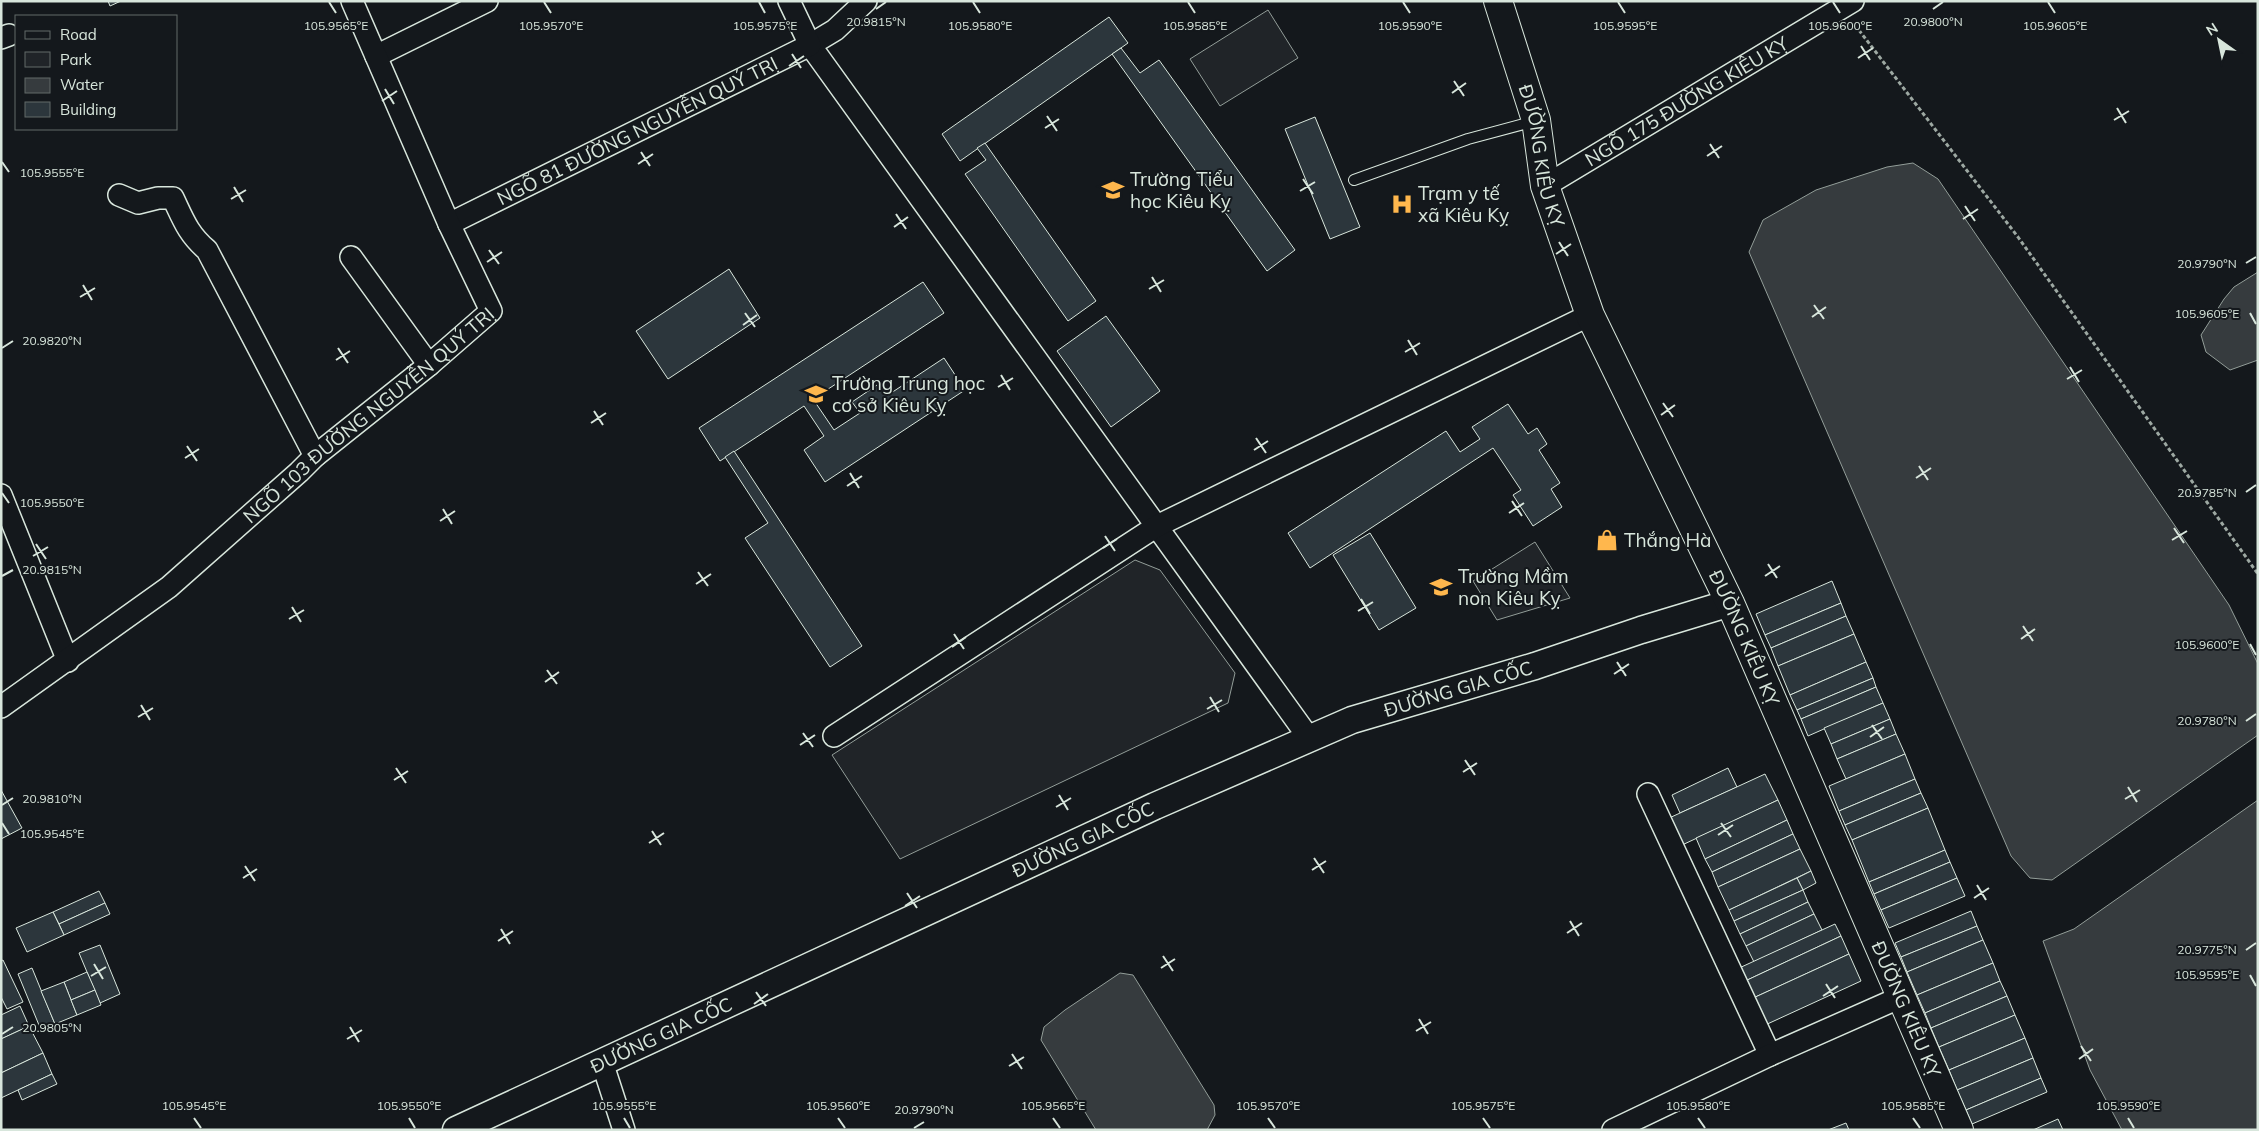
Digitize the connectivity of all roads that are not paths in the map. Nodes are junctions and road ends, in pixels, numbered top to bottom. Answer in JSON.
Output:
{"nodes":[{"id":1,"x":352,"y":1,"type":"edge"},
{"id":2,"x":487,"y":1,"type":"edge"},
{"id":3,"x":789,"y":1,"type":"edge"},
{"id":4,"x":866,"y":1,"type":"edge"},
{"id":5,"x":1498,"y":1,"type":"edge"},
{"id":6,"x":1848,"y":5,"type":"edge"},
{"id":7,"x":810,"y":45,"type":"junction"},
{"id":8,"x":376,"y":56,"type":"junction"},
{"id":9,"x":1536,"y":120,"type":"junction"},
{"id":10,"x":1354,"y":180,"type":"dead end"},
{"id":11,"x":1545,"y":186,"type":"junction"},
{"id":12,"x":119,"y":195,"type":"dead end"},
{"id":13,"x":449,"y":224,"type":"junction"},
{"id":14,"x":351,"y":257,"type":"dead end"},
{"id":15,"x":1590,"y":315,"type":"junction"},
{"id":16,"x":429,"y":365,"type":"junction"},
{"id":17,"x":314,"y":456,"type":"junction"},
{"id":18,"x":1,"y":495,"type":"edge"},
{"id":19,"x":1157,"y":526,"type":"junction"},
{"id":20,"x":1730,"y":602,"type":"junction"},
{"id":21,"x":68,"y":661,"type":"junction"},
{"id":22,"x":1,"y":707,"type":"edge"},
{"id":23,"x":834,"y":736,"type":"dead end"},
{"id":24,"x":1309,"y":738,"type":"junction"},
{"id":25,"x":1648,"y":794,"type":"dead end"},
{"id":26,"x":1901,"y":996,"type":"junction"},
{"id":27,"x":1770,"y":1055,"type":"junction"},
{"id":28,"x":602,"y":1062,"type":"junction"},
{"id":29,"x":456,"y":1130,"type":"edge"},
{"id":30,"x":624,"y":1130,"type":"edge"},
{"id":31,"x":1613,"y":1130,"type":"edge"},
{"id":32,"x":1959,"y":1130,"type":"edge"}],
"edges":[{"from":1,"to":8,"type":"street","name":"NGÕ 103 ĐƯỜNG NGUYỄN QUÝ TRỊ"},
{"from":2,"to":8,"type":"street"},
{"from":3,"to":7,"type":"street"},
{"from":4,"to":7,"type":"street","name":"NGÕ 81 ĐƯỜNG NGUYỄN QUÝ TRỊ"},
{"from":5,"to":9,"type":"main road","name":"ĐƯỜNG KIÊU KỴ"},
{"from":6,"to":11,"type":"street","name":"NGÕ 175 ĐƯỜNG KIÊU KỴ"},
{"from":7,"to":13,"type":"street","name":"NGÕ 81 ĐƯỜNG NGUYỄN QUÝ TRỊ"},
{"from":7,"to":19,"type":"street"},
{"from":8,"to":13,"type":"street","name":"NGÕ 103 ĐƯỜNG NGUYỄN QUÝ TRỊ"},
{"from":9,"to":10,"type":"lane"},
{"from":9,"to":11,"type":"main road","name":"ĐƯỜNG KIÊU KỴ"},
{"from":11,"to":15,"type":"main road","name":"ĐƯỜNG KIÊU KỴ"},
{"from":12,"to":17,"type":"street"},
{"from":13,"to":16,"type":"street","name":"NGÕ 103 ĐƯỜNG NGUYỄN QUÝ TRỊ"},
{"from":14,"to":16,"type":"street"},
{"from":15,"to":19,"type":"street"},
{"from":15,"to":20,"type":"main road","name":"ĐƯỜNG KIÊU KỴ"},
{"from":16,"to":17,"type":"street","name":"NGÕ 103 ĐƯỜNG NGUYỄN QUÝ TRỊ"},
{"from":17,"to":21,"type":"street","name":"NGÕ 103 ĐƯỜNG NGUYỄN QUÝ TRỊ"},
{"from":18,"to":21,"type":"street"},
{"from":19,"to":23,"type":"street"},
{"from":19,"to":24,"type":"street"},
{"from":20,"to":24,"type":"street","name":"ĐƯỜNG GIA CỐC"},
{"from":20,"to":26,"type":"main road","name":"ĐƯỜNG KIÊU KỴ"},
{"from":21,"to":22,"type":"street","name":"NGÕ 103 ĐƯỜNG NGUYỄN QUÝ TRỊ"},
{"from":24,"to":28,"type":"street","name":"ĐƯỜNG GIA CỐC"},
{"from":25,"to":27,"type":"street"},
{"from":26,"to":27,"type":"street"},
{"from":26,"to":32,"type":"main road","name":"ĐƯỜNG KIÊU KỴ"},
{"from":27,"to":31,"type":"street"},
{"from":28,"to":29,"type":"street","name":"ĐƯỜNG GIA CỐC"},
{"from":28,"to":30,"type":"street"}]}
